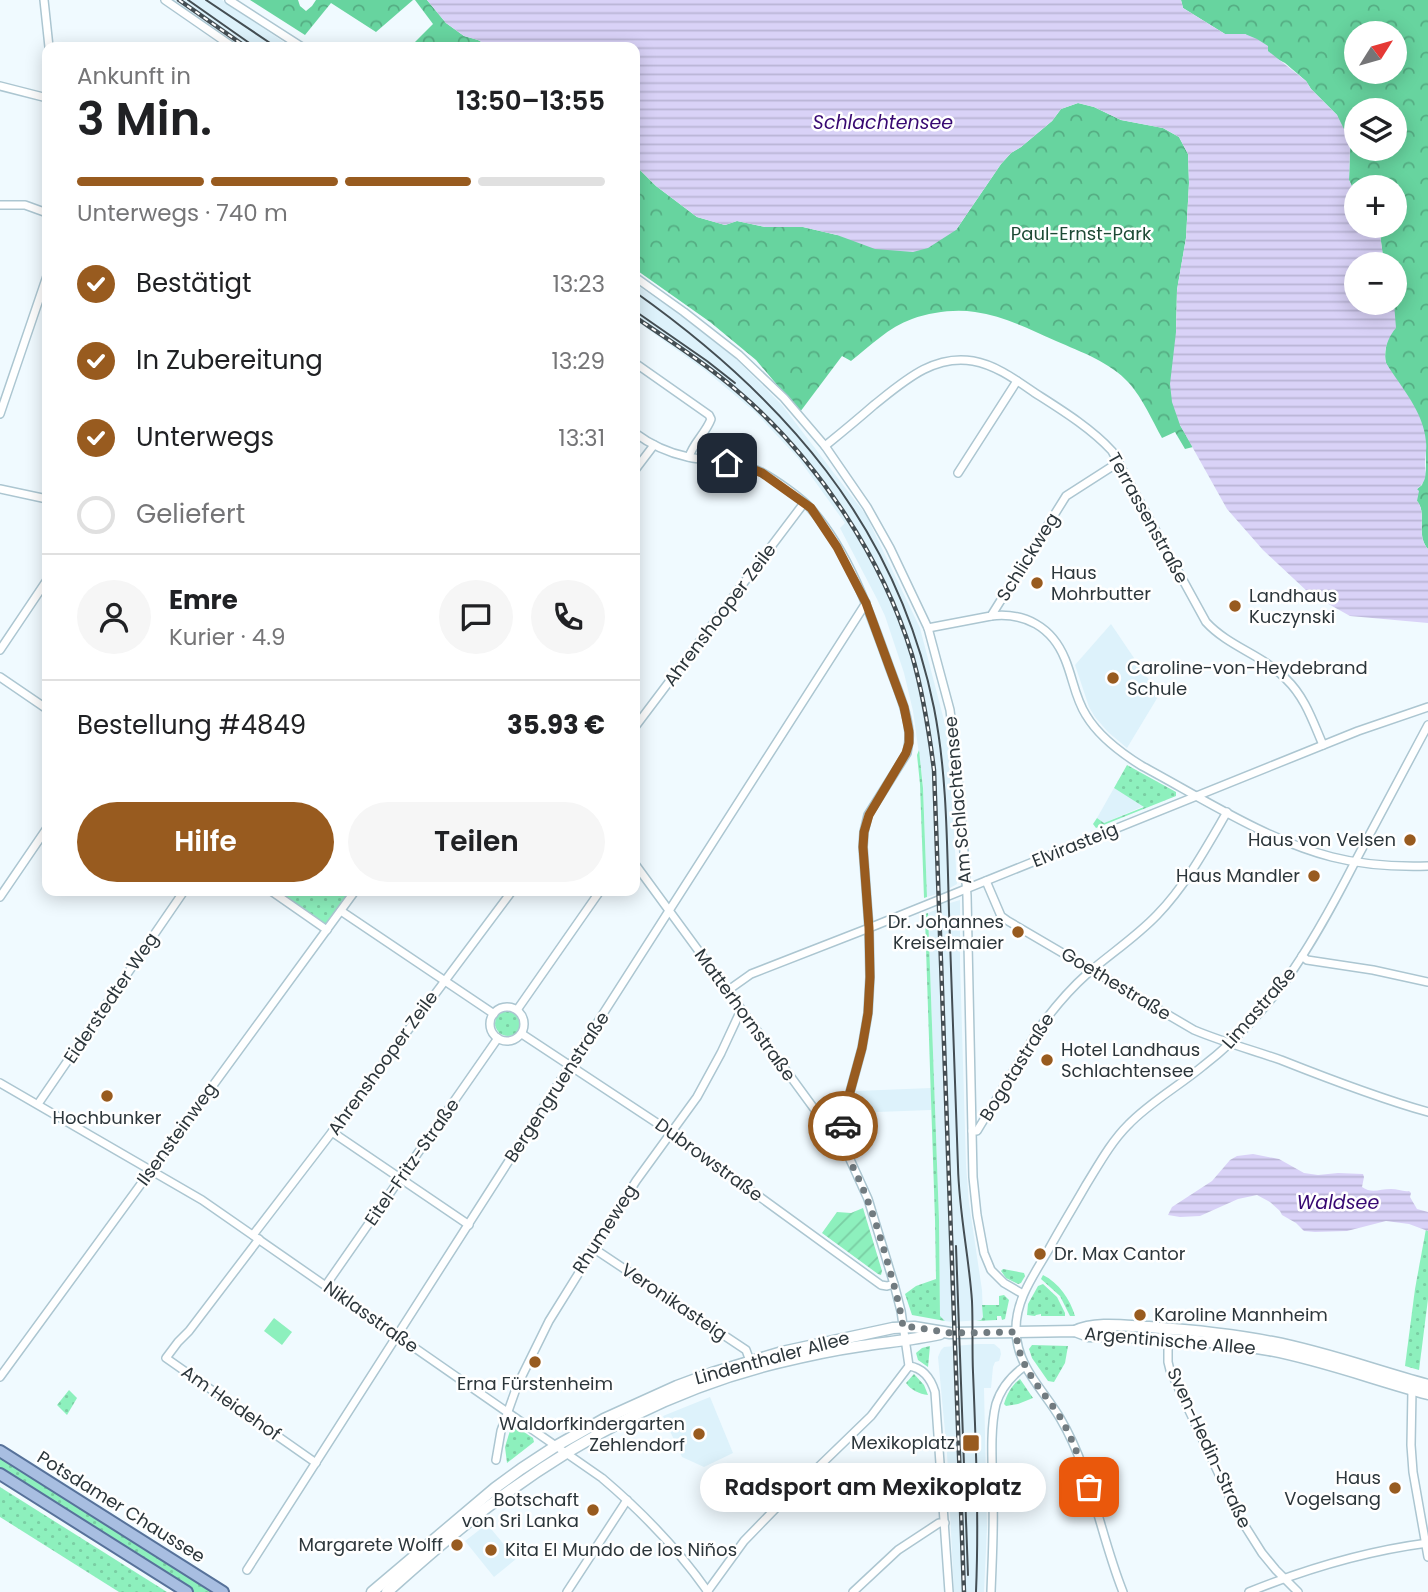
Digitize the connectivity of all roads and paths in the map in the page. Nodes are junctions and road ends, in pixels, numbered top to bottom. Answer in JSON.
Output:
{"nodes":[{"id":1,"x":44,"y":0,"type":"edge"},
{"id":2,"x":164,"y":0,"type":"edge"},
{"id":3,"x":229,"y":0,"type":"edge"},
{"id":4,"x":48,"y":42,"type":"edge"},
{"id":5,"x":226,"y":42,"type":"edge"},
{"id":6,"x":294,"y":42,"type":"edge"},
{"id":7,"x":0,"y":86,"type":"edge"},
{"id":8,"x":42,"y":97,"type":"edge"},
{"id":9,"x":0,"y":205,"type":"edge"},
{"id":10,"x":42,"y":211,"type":"edge"},
{"id":11,"x":640,"y":281,"type":"edge"},
{"id":12,"x":42,"y":291,"type":"edge"},
{"id":13,"x":640,"y":367,"type":"edge"},
{"id":14,"x":1017,"y":381,"type":"junction"},
{"id":15,"x":0,"y":414,"type":"edge"},
{"id":16,"x":640,"y":436,"type":"edge"},
{"id":17,"x":654,"y":445,"type":"junction"},
{"id":18,"x":825,"y":446,"type":"junction"},
{"id":19,"x":689,"y":457,"type":"junction"},
{"id":20,"x":1119,"y":462,"type":"junction"},
{"id":21,"x":640,"y":463,"type":"edge"},
{"id":22,"x":958,"y":473,"type":"dead end"},
{"id":23,"x":0,"y":489,"type":"edge"},
{"id":24,"x":42,"y":498,"type":"edge"},
{"id":25,"x":804,"y":503,"type":"junction"},
{"id":26,"x":42,"y":587,"type":"edge"},
{"id":27,"x":866,"y":603,"type":"junction"},
{"id":28,"x":991,"y":616,"type":"junction"},
{"id":29,"x":928,"y":628,"type":"junction"},
{"id":30,"x":0,"y":649,"type":"edge"},
{"id":31,"x":0,"y":677,"type":"edge"},
{"id":32,"x":42,"y":706,"type":"edge"},
{"id":33,"x":1428,"y":707,"type":"edge"},
{"id":34,"x":640,"y":720,"type":"edge"},
{"id":35,"x":1428,"y":725,"type":"edge"},
{"id":36,"x":1323,"y":745,"type":"junction"},
{"id":37,"x":1197,"y":795,"type":"junction"},
{"id":38,"x":1227,"y":812,"type":"junction"},
{"id":39,"x":42,"y":835,"type":"edge"},
{"id":40,"x":1355,"y":862,"type":"junction"},
{"id":41,"x":1428,"y":866,"type":"edge"},
{"id":42,"x":640,"y":871,"type":"edge"},
{"id":43,"x":986,"y":881,"type":"junction"},
{"id":44,"x":967,"y":889,"type":"junction"},
{"id":45,"x":181,"y":896,"type":"edge"},
{"id":46,"x":278,"y":896,"type":"edge"},
{"id":47,"x":352,"y":896,"type":"edge"},
{"id":48,"x":508,"y":896,"type":"edge"},
{"id":49,"x":597,"y":896,"type":"edge"},
{"id":50,"x":0,"y":897,"type":"edge"},
{"id":51,"x":341,"y":911,"type":"junction"},
{"id":52,"x":670,"y":912,"type":"junction"},
{"id":53,"x":869,"y":928,"type":"junction"},
{"id":54,"x":327,"y":930,"type":"junction"},
{"id":55,"x":1302,"y":956,"type":"junction"},
{"id":56,"x":1092,"y":970,"type":"junction"},
{"id":57,"x":444,"y":980,"type":"junction"},
{"id":58,"x":1428,"y":982,"type":"edge"},
{"id":59,"x":727,"y":991,"type":"junction"},
{"id":60,"x":517,"y":1010,"type":"junction"},
{"id":61,"x":741,"y":1010,"type":"junction"},
{"id":62,"x":494,"y":1014,"type":"junction"},
{"id":63,"x":522,"y":1034,"type":"junction"},
{"id":64,"x":498,"y":1038,"type":"junction"},
{"id":65,"x":1230,"y":1043,"type":"junction"},
{"id":66,"x":571,"y":1066,"type":"junction"},
{"id":67,"x":0,"y":1083,"type":"edge"},
{"id":68,"x":38,"y":1104,"type":"junction"},
{"id":69,"x":1428,"y":1112,"type":"edge"},
{"id":70,"x":972,"y":1131,"type":"junction"},
{"id":71,"x":332,"y":1132,"type":"junction"},
{"id":72,"x":672,"y":1133,"type":"junction"},
{"id":73,"x":834,"y":1135,"type":"junction"},
{"id":74,"x":150,"y":1170,"type":"junction"},
{"id":75,"x":400,"y":1178,"type":"junction"},
{"id":76,"x":469,"y":1225,"type":"junction"},
{"id":77,"x":256,"y":1237,"type":"junction"},
{"id":78,"x":593,"y":1248,"type":"junction"},
{"id":79,"x":894,"y":1284,"type":"junction"},
{"id":80,"x":326,"y":1285,"type":"junction"},
{"id":81,"x":1023,"y":1294,"type":"junction"},
{"id":82,"x":903,"y":1327,"type":"junction"},
{"id":83,"x":1016,"y":1332,"type":"junction"},
{"id":84,"x":944,"y":1333,"type":"junction"},
{"id":85,"x":1168,"y":1334,"type":"junction"},
{"id":86,"x":398,"y":1335,"type":"junction"},
{"id":87,"x":905,"y":1340,"type":"junction"},
{"id":88,"x":750,"y":1361,"type":"junction"},
{"id":89,"x":909,"y":1366,"type":"junction"},
{"id":90,"x":1025,"y":1366,"type":"junction"},
{"id":91,"x":0,"y":1377,"type":"edge"},
{"id":92,"x":1428,"y":1385,"type":"edge"},
{"id":93,"x":1412,"y":1390,"type":"junction"},
{"id":94,"x":1428,"y":1394,"type":"edge"},
{"id":95,"x":508,"y":1413,"type":"junction"},
{"id":96,"x":556,"y":1446,"type":"junction"},
{"id":97,"x":0,"y":1451,"type":"edge"},
{"id":98,"x":566,"y":1453,"type":"junction"},
{"id":99,"x":496,"y":1461,"type":"dead end"},
{"id":100,"x":316,"y":1462,"type":"junction"},
{"id":101,"x":0,"y":1474,"type":"edge"},
{"id":102,"x":627,"y":1500,"type":"junction"},
{"id":103,"x":945,"y":1523,"type":"junction"},
{"id":104,"x":1427,"y":1543,"type":"edge"},
{"id":105,"x":1428,"y":1557,"type":"edge"},
{"id":106,"x":247,"y":1570,"type":"dead end"},
{"id":107,"x":1284,"y":1578,"type":"junction"},
{"id":108,"x":187,"y":1592,"type":"edge"},
{"id":109,"x":223,"y":1592,"type":"edge"},
{"id":110,"x":372,"y":1592,"type":"edge"},
{"id":111,"x":387,"y":1592,"type":"edge"},
{"id":112,"x":567,"y":1592,"type":"edge"},
{"id":113,"x":708,"y":1592,"type":"edge"},
{"id":114,"x":853,"y":1592,"type":"edge"},
{"id":115,"x":948,"y":1592,"type":"edge"},
{"id":116,"x":991,"y":1592,"type":"edge"},
{"id":117,"x":1123,"y":1592,"type":"edge"},
{"id":118,"x":1249,"y":1592,"type":"edge"},
{"id":119,"x":1298,"y":1592,"type":"edge"}],
"edges":[{"from":1,"to":4,"type":"street"},
{"from":2,"to":5,"type":"street"},
{"from":3,"to":6,"type":"street"},
{"from":7,"to":8,"type":"street"},
{"from":9,"to":10,"type":"street"},
{"from":11,"to":18,"type":"street","name":"Am Schlachtensee"},
{"from":12,"to":15,"type":"street"},
{"from":13,"to":19,"type":"street"},
{"from":14,"to":18,"type":"street","name":"Terrassenstraße"},
{"from":14,"to":20,"type":"street","name":"Terrassenstraße"},
{"from":14,"to":22,"type":"street"},
{"from":16,"to":17,"type":"street"},
{"from":17,"to":19,"type":"street"},
{"from":17,"to":21,"type":"street"},
{"from":18,"to":29,"type":"street","name":"Am Schlachtensee"},
{"from":19,"to":25,"type":"street"},
{"from":20,"to":28,"type":"street","name":"Schlickweg"},
{"from":20,"to":36,"type":"street","name":"Terrassenstraße"},
{"from":23,"to":24,"type":"street"},
{"from":25,"to":27,"type":"street"},
{"from":25,"to":34,"type":"street","name":"Ahrenshooper Zeile"},
{"from":26,"to":30,"type":"street"},
{"from":27,"to":52,"type":"street","name":"Bergengruenstraße"},
{"from":27,"to":53,"type":"street"},
{"from":28,"to":29,"type":"street","name":"Schlickweg"},
{"from":28,"to":37,"type":"street"},
{"from":29,"to":44,"type":"street","name":"Am Schlachtensee"},
{"from":31,"to":32,"type":"street"},
{"from":33,"to":36,"type":"street","name":"Elvirasteig"},
{"from":35,"to":40,"type":"street","name":"Limastraße"},
{"from":36,"to":37,"type":"street","name":"Elvirasteig"},
{"from":37,"to":38,"type":"street"},
{"from":37,"to":43,"type":"street","name":"Elvirasteig"},
{"from":38,"to":40,"type":"street"},
{"from":38,"to":56,"type":"street","name":"Bogotastraße"},
{"from":39,"to":50,"type":"street"},
{"from":40,"to":41,"type":"street"},
{"from":40,"to":55,"type":"street","name":"Limastraße"},
{"from":42,"to":52,"type":"street","name":"Matterhornstraße"},
{"from":43,"to":44,"type":"street","name":"Elvirasteig"},
{"from":43,"to":56,"type":"street","name":"Goethestraße"},
{"from":44,"to":53,"type":"street","name":"Elvirasteig"},
{"from":44,"to":70,"type":"street","name":"Am Schlachtensee"},
{"from":45,"to":68,"type":"street","name":"Eiderstedter Weg"},
{"from":46,"to":54,"type":"street"},
{"from":47,"to":51,"type":"street","name":"Ilsensteinweg"},
{"from":48,"to":57,"type":"street","name":"Ahrenshooper Zeile"},
{"from":49,"to":60,"type":"street"},
{"from":51,"to":54,"type":"street","name":"Ilsensteinweg"},
{"from":51,"to":57,"type":"street"},
{"from":52,"to":59,"type":"street","name":"Matterhornstraße"},
{"from":52,"to":66,"type":"street","name":"Bergengruenstraße"},
{"from":53,"to":59,"type":"street","name":"Elvirasteig"},
{"from":53,"to":73,"type":"street"},
{"from":54,"to":74,"type":"street","name":"Ilsensteinweg"},
{"from":55,"to":58,"type":"street"},
{"from":55,"to":65,"type":"street","name":"Limastraße"},
{"from":56,"to":65,"type":"street","name":"Goethestraße"},
{"from":56,"to":70,"type":"street","name":"Bogotastraße"},
{"from":57,"to":62,"type":"street"},
{"from":57,"to":71,"type":"street","name":"Ahrenshooper Zeile"},
{"from":59,"to":61,"type":"street","name":"Matterhornstraße"},
{"from":60,"to":62,"type":"street"},
{"from":60,"to":63,"type":"street"},
{"from":61,"to":72,"type":"street","name":"Rhumeweg"},
{"from":61,"to":73,"type":"street","name":"Matterhornstraße"},
{"from":62,"to":64,"type":"street"},
{"from":63,"to":64,"type":"street"},
{"from":63,"to":66,"type":"street","name":"Dubrowstraße"},
{"from":64,"to":75,"type":"street","name":"Eitel-Fritz-Straße"},
{"from":65,"to":69,"type":"street","name":"Goethestraße"},
{"from":65,"to":81,"type":"street","name":"Limastraße"},
{"from":66,"to":72,"type":"street","name":"Dubrowstraße"},
{"from":66,"to":76,"type":"street","name":"Bergengruenstraße"},
{"from":67,"to":68,"type":"street","name":"Niklasstraße"},
{"from":68,"to":74,"type":"street","name":"Niklasstraße"},
{"from":70,"to":81,"type":"street","name":"Am Schlachtensee"},
{"from":71,"to":75,"type":"street"},
{"from":71,"to":77,"type":"street","name":"Ahrenshooper Zeile"},
{"from":72,"to":78,"type":"street","name":"Rhumeweg"},
{"from":72,"to":79,"type":"street","name":"Dubrowstraße"},
{"from":73,"to":79,"type":"street","name":"Matterhornstraße"},
{"from":74,"to":77,"type":"street","name":"Niklasstraße"},
{"from":74,"to":91,"type":"street","name":"Ilsensteinweg"},
{"from":75,"to":76,"type":"street"},
{"from":75,"to":80,"type":"street","name":"Eitel-Fritz-Straße"},
{"from":76,"to":86,"type":"street","name":"Bergengruenstraße"},
{"from":77,"to":80,"type":"street","name":"Niklasstraße"},
{"from":77,"to":100,"type":"street","name":"Am Heidehof"},
{"from":78,"to":88,"type":"street","name":"Veronikasteig"},
{"from":78,"to":95,"type":"street","name":"Rhumeweg"},
{"from":79,"to":82,"type":"street","name":"Matterhornstraße"},
{"from":80,"to":86,"type":"street","name":"Niklasstraße"},
{"from":81,"to":83,"type":"street","name":"Limastraße"},
{"from":82,"to":84,"type":"main road","name":"Lindenthaler Allee"},
{"from":82,"to":87,"type":"street","name":"Matterhornstraße"},
{"from":82,"to":88,"type":"main road","name":"Lindenthaler Allee"},
{"from":83,"to":84,"type":"main road","name":"Lindenthaler Allee"},
{"from":83,"to":85,"type":"main road","name":"Argentinische Allee"},
{"from":83,"to":90,"type":"street"},
{"from":84,"to":87,"type":"main road","name":"Lindenthaler Allee"},
{"from":85,"to":92,"type":"main road","name":"Argentinische Allee"},
{"from":85,"to":93,"type":"main road","name":"Argentinische Allee"},
{"from":85,"to":107,"type":"street","name":"Sven-Hedin-Straße"},
{"from":86,"to":95,"type":"street","name":"Niklasstraße"},
{"from":86,"to":100,"type":"street","name":"Bergengruenstraße"},
{"from":87,"to":89,"type":"street","name":"Matterhornstraße"},
{"from":87,"to":98,"type":"main road","name":"Lindenthaler Allee"},
{"from":88,"to":96,"type":"main road","name":"Lindenthaler Allee"},
{"from":89,"to":103,"type":"street"},
{"from":89,"to":113,"type":"street"},
{"from":90,"to":116,"type":"street"},
{"from":90,"to":117,"type":"street"},
{"from":93,"to":94,"type":"main road","name":"Argentinische Allee"},
{"from":93,"to":104,"type":"street"},
{"from":95,"to":96,"type":"street","name":"Niklasstraße"},
{"from":95,"to":99,"type":"street","name":"Rhumeweg"},
{"from":96,"to":98,"type":"street","name":"Niklasstraße"},
{"from":96,"to":110,"type":"main road","name":"Lindenthaler Allee"},
{"from":97,"to":109,"type":"main road","name":"Potsdamer Chaussee"},
{"from":98,"to":102,"type":"street","name":"Niklasstraße"},
{"from":98,"to":111,"type":"main road","name":"Lindenthaler Allee"},
{"from":100,"to":106,"type":"street","name":"Bergengruenstraße"},
{"from":101,"to":108,"type":"main road","name":"Potsdamer Chaussee"},
{"from":102,"to":112,"type":"street"},
{"from":102,"to":113,"type":"street","name":"Niklasstraße"},
{"from":103,"to":114,"type":"street"},
{"from":103,"to":115,"type":"street"},
{"from":104,"to":105,"type":"street"},
{"from":104,"to":107,"type":"street"},
{"from":107,"to":118,"type":"street"},
{"from":107,"to":119,"type":"street","name":"Sven-Hedin-Straße"}]}
